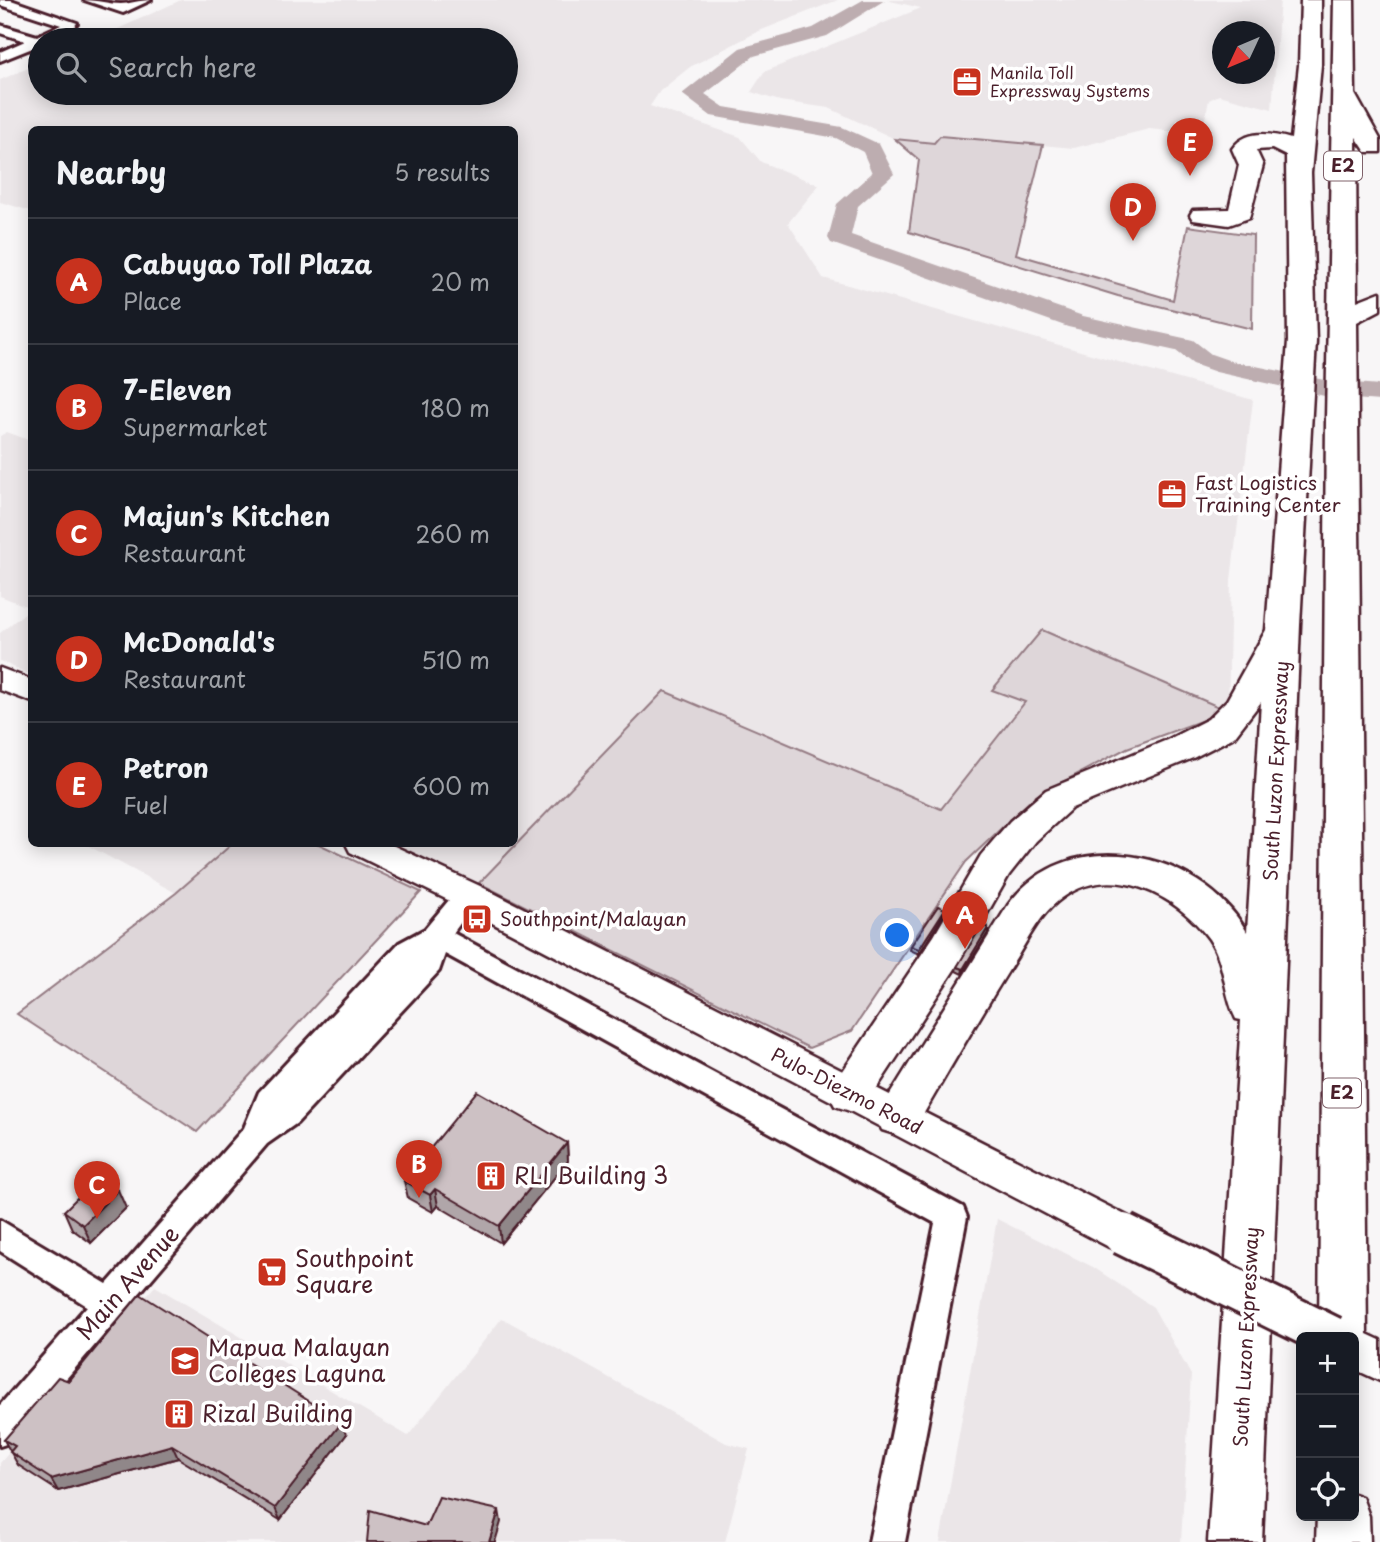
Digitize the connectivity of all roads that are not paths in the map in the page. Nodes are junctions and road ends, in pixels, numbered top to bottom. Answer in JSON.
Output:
{"nodes":[{"id":1,"x":144,"y":0,"type":"edge"},
{"id":2,"x":1311,"y":0,"type":"edge"},
{"id":3,"x":1344,"y":0,"type":"edge"},
{"id":4,"x":0,"y":1,"type":"edge"},
{"id":5,"x":96,"y":1,"type":"edge"},
{"id":6,"x":66,"y":28,"type":"edge"},
{"id":7,"x":0,"y":29,"type":"edge"},
{"id":8,"x":28,"y":37,"type":"edge"},
{"id":9,"x":28,"y":46,"type":"edge"},
{"id":10,"x":0,"y":57,"type":"edge"},
{"id":11,"x":1308,"y":85,"type":"junction"},
{"id":12,"x":1343,"y":91,"type":"junction"},
{"id":13,"x":1280,"y":117,"type":"dead end"},
{"id":14,"x":1374,"y":147,"type":"dead end"},
{"id":15,"x":1299,"y":173,"type":"junction"},
{"id":16,"x":1202,"y":215,"type":"dead end"},
{"id":17,"x":1380,"y":300,"type":"edge"},
{"id":18,"x":1344,"y":331,"type":"junction"},
{"id":19,"x":1283,"y":625,"type":"junction"},
{"id":20,"x":0,"y":678,"type":"edge"},
{"id":21,"x":28,"y":690,"type":"edge"},
{"id":22,"x":368,"y":847,"type":"edge"},
{"id":23,"x":468,"y":895,"type":"junction"},
{"id":24,"x":435,"y":936,"type":"junction"},
{"id":25,"x":1259,"y":1080,"type":"junction"},
{"id":26,"x":850,"y":1093,"type":"junction"},
{"id":27,"x":898,"y":1117,"type":"junction"},
{"id":28,"x":0,"y":1234,"type":"edge"},
{"id":29,"x":111,"y":1304,"type":"junction"},
{"id":30,"x":1322,"y":1332,"type":"edge"},
{"id":31,"x":1343,"y":1332,"type":"edge"},
{"id":32,"x":1359,"y":1350,"type":"edge"},
{"id":33,"x":1380,"y":1361,"type":"edge"},
{"id":34,"x":0,"y":1430,"type":"edge"},
{"id":35,"x":1343,"y":1521,"type":"edge"},
{"id":36,"x":887,"y":1542,"type":"edge"},
{"id":37,"x":1235,"y":1542,"type":"edge"},
{"id":38,"x":1343,"y":1542,"type":"edge"}],
"edges":[{"from":1,"to":5,"type":"street"},
{"from":2,"to":11,"type":"highway","name":"South Luzon Expressway","number":"E2"},
{"from":3,"to":12,"type":"highway","number":"E2"},
{"from":4,"to":6,"type":"street"},
{"from":7,"to":8,"type":"street"},
{"from":9,"to":10,"type":"street"},
{"from":11,"to":13,"type":"highway"},
{"from":11,"to":15,"type":"highway","name":"South Luzon Expressway","number":"E2"},
{"from":12,"to":14,"type":"highway"},
{"from":12,"to":18,"type":"highway","number":"E2"},
{"from":15,"to":16,"type":"highway"},
{"from":15,"to":19,"type":"highway","name":"South Luzon Expressway","number":"E2"},
{"from":17,"to":18,"type":"highway"},
{"from":18,"to":31,"type":"highway","number":"E2"},
{"from":19,"to":25,"type":"highway","name":"South Luzon Expressway","number":"E2"},
{"from":19,"to":26,"type":"highway"},
{"from":20,"to":21,"type":"main road"},
{"from":22,"to":23,"type":"main road","name":"Pulo-Diezmo Road"},
{"from":23,"to":24,"type":"street","name":"Main Avenue"},
{"from":23,"to":26,"type":"main road","name":"Pulo-Diezmo Road"},
{"from":24,"to":29,"type":"street","name":"Main Avenue"},
{"from":24,"to":36,"type":"street"},
{"from":25,"to":27,"type":"highway"},
{"from":25,"to":37,"type":"highway","name":"South Luzon Expressway","number":"E2"},
{"from":26,"to":27,"type":"main road","name":"Pulo-Diezmo Road"},
{"from":27,"to":30,"type":"main road","name":"Pulo-Diezmo Road","bridge":true},
{"from":28,"to":29,"type":"street"},
{"from":29,"to":34,"type":"street","name":"Main Avenue"},
{"from":32,"to":33,"type":"main road"},
{"from":35,"to":38,"type":"highway"}]}
